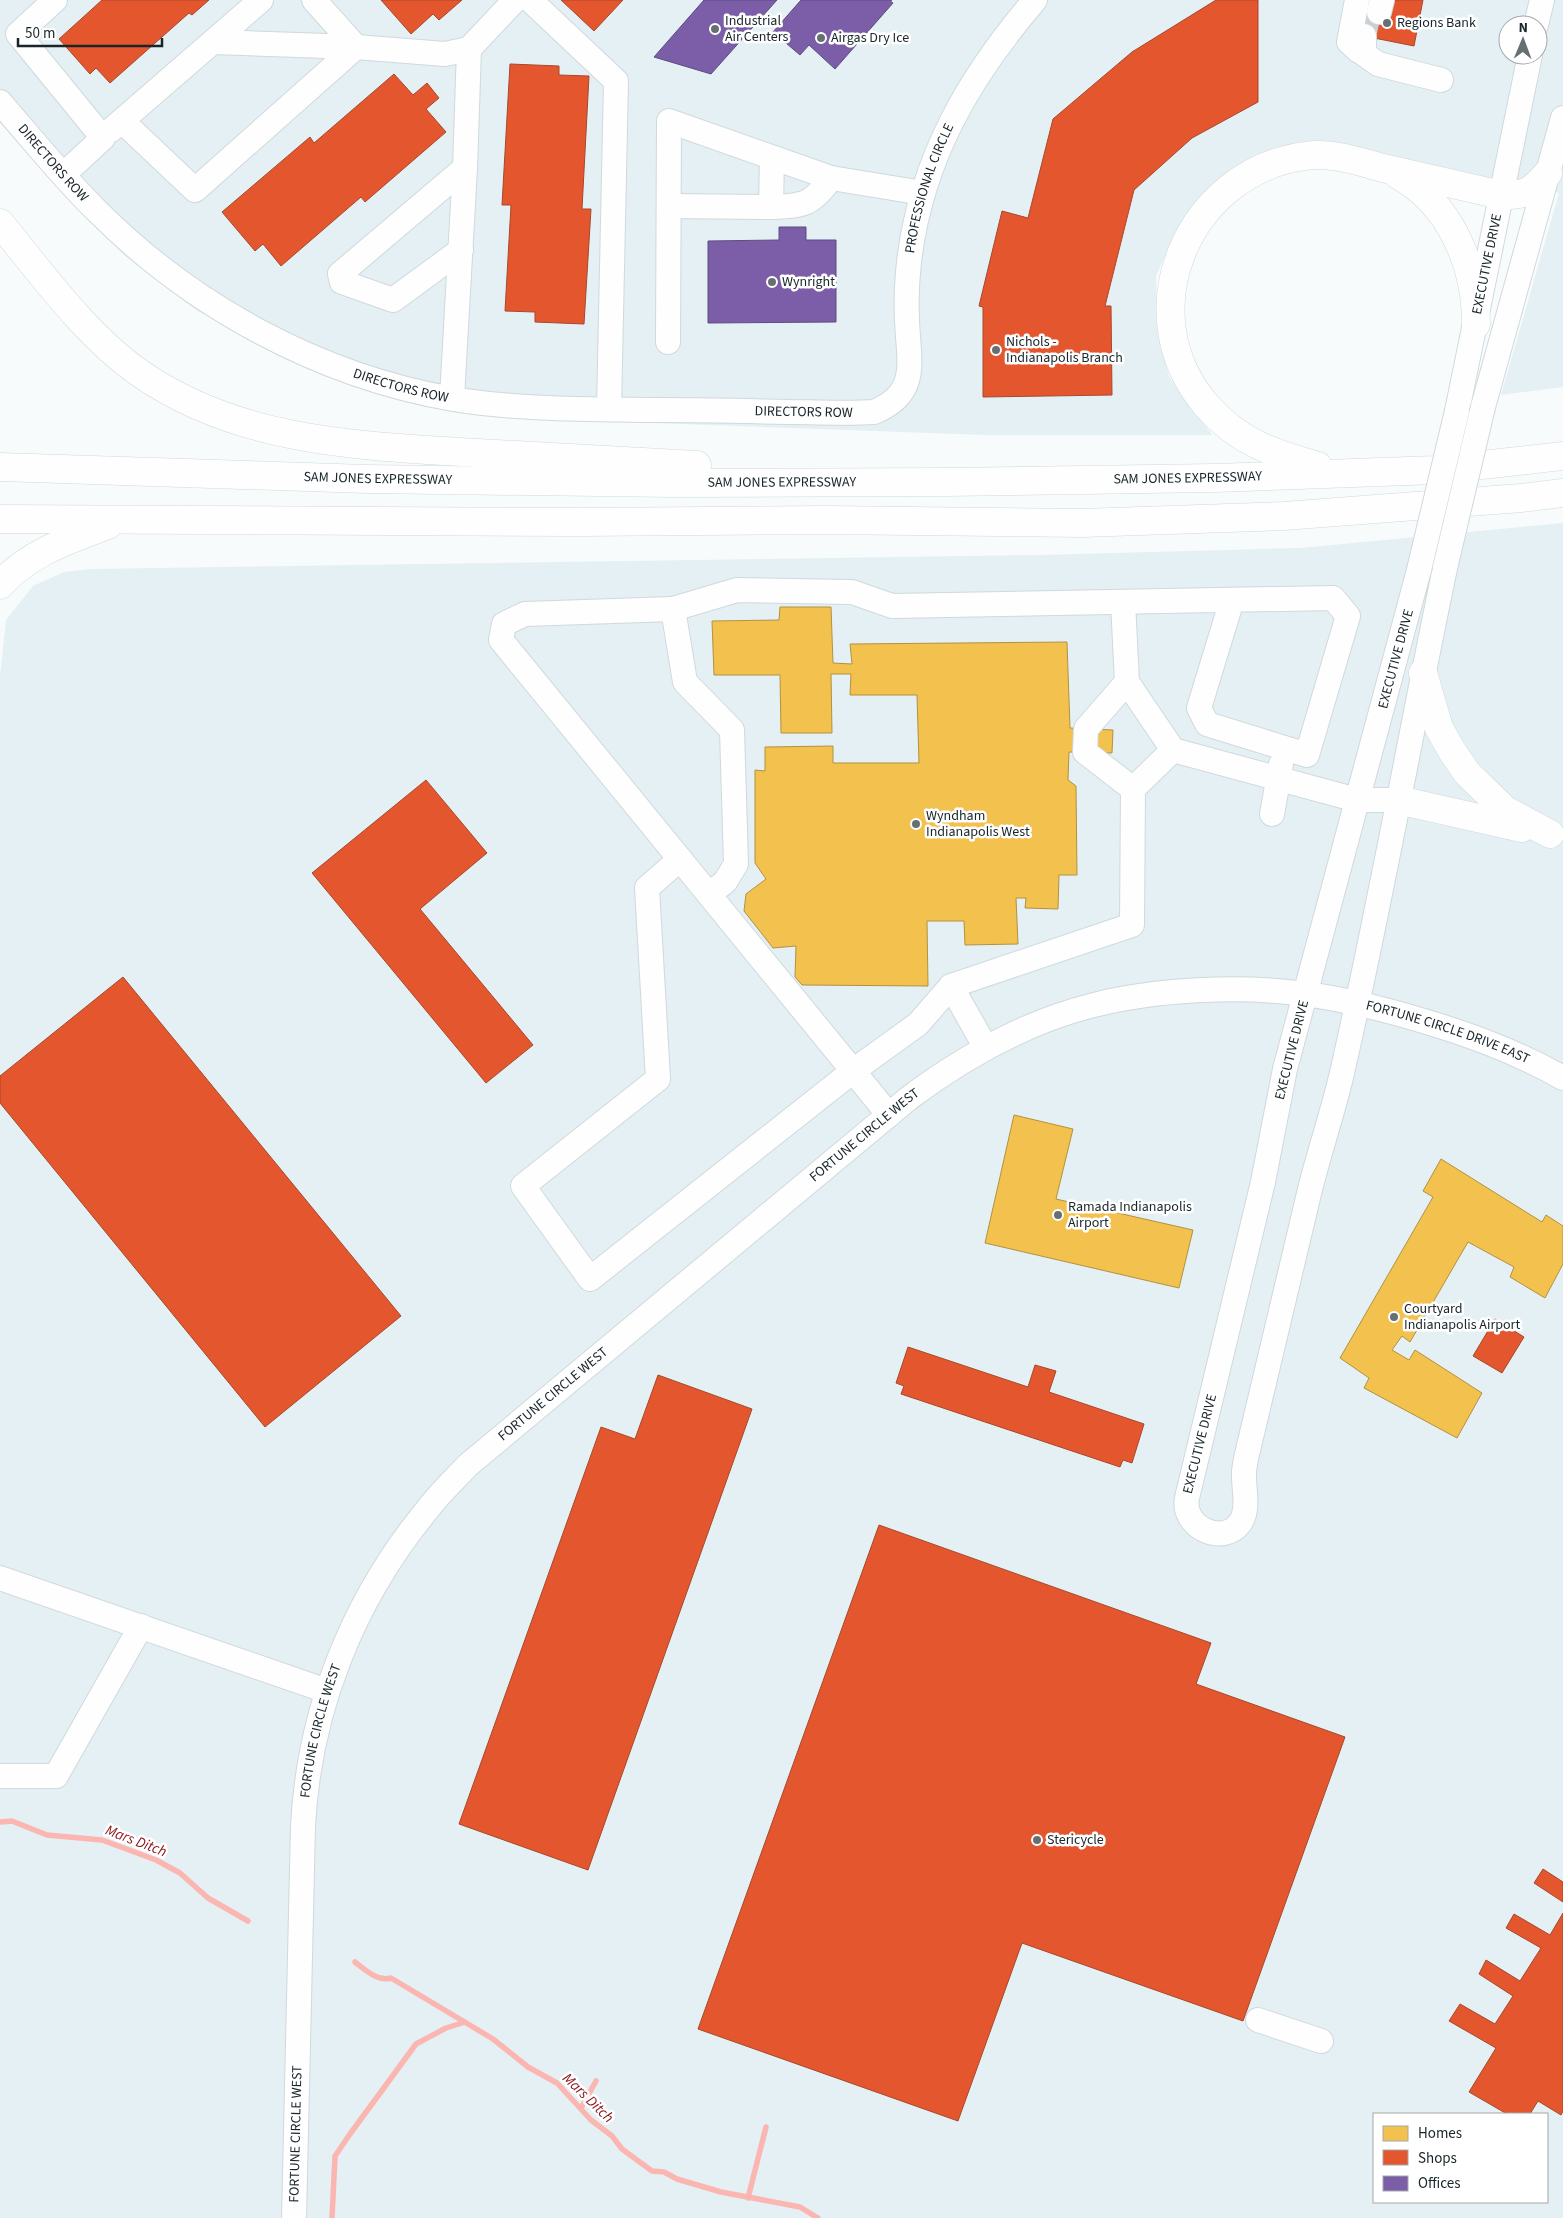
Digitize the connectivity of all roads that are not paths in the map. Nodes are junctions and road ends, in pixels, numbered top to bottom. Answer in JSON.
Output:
{"nodes":[{"id":1,"x":55,"y":0,"type":"edge"},
{"id":2,"x":261,"y":0,"type":"edge"},
{"id":3,"x":314,"y":0,"type":"edge"},
{"id":4,"x":515,"y":0,"type":"edge"},
{"id":5,"x":530,"y":0,"type":"edge"},
{"id":6,"x":1035,"y":0,"type":"edge"},
{"id":7,"x":1542,"y":0,"type":"edge"},
{"id":8,"x":1372,"y":4,"type":"edge"},
{"id":9,"x":1538,"y":15,"type":"edge"},
{"id":10,"x":214,"y":42,"type":"junction"},
{"id":11,"x":356,"y":47,"type":"junction"},
{"id":12,"x":468,"y":49,"type":"junction"},
{"id":13,"x":1528,"y":65,"type":"edge"},
{"id":14,"x":1441,"y":80,"type":"dead end"},
{"id":15,"x":0,"y":102,"type":"edge"},
{"id":16,"x":1563,"y":118,"type":"edge"},
{"id":17,"x":122,"y":121,"type":"junction"},
{"id":18,"x":102,"y":138,"type":"junction"},
{"id":19,"x":772,"y":158,"type":"junction"},
{"id":20,"x":465,"y":168,"type":"junction"},
{"id":21,"x":1386,"y":168,"type":"junction"},
{"id":22,"x":1548,"y":173,"type":"junction"},
{"id":23,"x":64,"y":174,"type":"junction"},
{"id":24,"x":831,"y":178,"type":"junction"},
{"id":25,"x":923,"y":193,"type":"junction"},
{"id":26,"x":1501,"y":195,"type":"junction"},
{"id":27,"x":669,"y":206,"type":"junction"},
{"id":28,"x":771,"y":207,"type":"junction"},
{"id":29,"x":0,"y":222,"type":"edge"},
{"id":30,"x":460,"y":250,"type":"junction"},
{"id":31,"x":1476,"y":324,"type":"junction"},
{"id":32,"x":668,"y":342,"type":"dead end"},
{"id":33,"x":452,"y":398,"type":"junction"},
{"id":34,"x":896,"y":400,"type":"joint"},
{"id":35,"x":610,"y":409,"type":"junction"},
{"id":36,"x":1563,"y":456,"type":"edge"},
{"id":37,"x":0,"y":467,"type":"edge"},
{"id":38,"x":1339,"y":472,"type":"junction"},
{"id":39,"x":945,"y":482,"type":"junction"},
{"id":40,"x":1563,"y":493,"type":"edge"},
{"id":41,"x":1521,"y":498,"type":"junction"},
{"id":42,"x":1563,"y":504,"type":"edge"},
{"id":43,"x":0,"y":519,"type":"edge"},
{"id":44,"x":123,"y":519,"type":"junction"},
{"id":45,"x":0,"y":585,"type":"edge"},
{"id":46,"x":1232,"y":600,"type":"junction"},
{"id":47,"x":1123,"y":602,"type":"junction"},
{"id":48,"x":673,"y":609,"type":"junction"},
{"id":49,"x":1423,"y":673,"type":"junction"},
{"id":50,"x":1127,"y":682,"type":"junction"},
{"id":51,"x":1284,"y":748,"type":"junction"},
{"id":52,"x":1174,"y":750,"type":"junction"},
{"id":53,"x":1278,"y":778,"type":"junction"},
{"id":54,"x":1133,"y":789,"type":"junction"},
{"id":55,"x":1357,"y":800,"type":"junction"},
{"id":56,"x":1398,"y":800,"type":"junction"},
{"id":57,"x":1272,"y":814,"type":"dead end"},
{"id":58,"x":1556,"y":835,"type":"edge"},
{"id":59,"x":680,"y":859,"type":"junction"},
{"id":60,"x":709,"y":894,"type":"junction"},
{"id":61,"x":951,"y":986,"type":"junction"},
{"id":62,"x":1305,"y":994,"type":"junction"},
{"id":63,"x":1329,"y":998,"type":"joint"},
{"id":64,"x":1356,"y":1004,"type":"junction"},
{"id":65,"x":986,"y":1048,"type":"junction"},
{"id":66,"x":853,"y":1071,"type":"junction"},
{"id":67,"x":1563,"y":1078,"type":"edge"},
{"id":68,"x":889,"y":1115,"type":"junction"},
{"id":69,"x":0,"y":1578,"type":"edge"},
{"id":70,"x":141,"y":1626,"type":"junction"},
{"id":71,"x":327,"y":1691,"type":"junction"},
{"id":72,"x":0,"y":1776,"type":"edge"},
{"id":73,"x":1258,"y":2020,"type":"dead end"},
{"id":74,"x":1321,"y":2041,"type":"dead end"},
{"id":75,"x":294,"y":2218,"type":"edge"}],
"edges":[{"from":1,"to":18,"type":"street"},
{"from":2,"to":10,"type":"street"},
{"from":3,"to":11,"type":"street"},
{"from":4,"to":12,"type":"street"},
{"from":5,"to":35,"type":"street"},
{"from":6,"to":25,"type":"street","name":"PROFESSIONAL CIRCLE"},
{"from":7,"to":9,"type":"street"},
{"from":8,"to":14,"type":"street"},
{"from":10,"to":11,"type":"street"},
{"from":10,"to":17,"type":"street"},
{"from":11,"to":12,"type":"street"},
{"from":11,"to":17,"type":"street"},
{"from":12,"to":20,"type":"street"},
{"from":13,"to":26,"type":"street","name":"EXECUTIVE DRIVE"},
{"from":15,"to":23,"type":"street","name":"DIRECTORS ROW"},
{"from":16,"to":22,"type":"street","name":"EXECUTIVE DRIVE"},
{"from":17,"to":18,"type":"street"},
{"from":18,"to":23,"type":"street"},
{"from":19,"to":24,"type":"street"},
{"from":19,"to":27,"type":"street"},
{"from":19,"to":28,"type":"street"},
{"from":20,"to":30,"type":"street"},
{"from":20,"to":30,"type":"street"},
{"from":21,"to":26,"type":"highway"},
{"from":21,"to":31,"type":"highway"},
{"from":21,"to":38,"type":"highway"},
{"from":22,"to":26,"type":"highway"},
{"from":22,"to":49,"type":"street","name":"EXECUTIVE DRIVE","bridge":true},
{"from":23,"to":33,"type":"street","name":"DIRECTORS ROW"},
{"from":24,"to":25,"type":"street"},
{"from":24,"to":28,"type":"street"},
{"from":25,"to":34,"type":"street","name":"PROFESSIONAL CIRCLE"},
{"from":26,"to":31,"type":"street","name":"EXECUTIVE DRIVE"},
{"from":27,"to":28,"type":"street"},
{"from":27,"to":32,"type":"street"},
{"from":29,"to":39,"type":"highway"},
{"from":30,"to":33,"type":"street"},
{"from":31,"to":55,"type":"street","name":"EXECUTIVE DRIVE","bridge":true},
{"from":33,"to":35,"type":"street","name":"DIRECTORS ROW"},
{"from":34,"to":35,"type":"street","name":"DIRECTORS ROW"},
{"from":36,"to":38,"type":"highway","name":"SAM JONES EXPRESSWAY"},
{"from":37,"to":39,"type":"highway","name":"SAM JONES EXPRESSWAY"},
{"from":38,"to":39,"type":"highway","name":"SAM JONES EXPRESSWAY"},
{"from":40,"to":41,"type":"highway"},
{"from":41,"to":42,"type":"highway"},
{"from":41,"to":44,"type":"highway"},
{"from":43,"to":44,"type":"highway"},
{"from":44,"to":45,"type":"highway"},
{"from":46,"to":47,"type":"street"},
{"from":46,"to":51,"type":"street"},
{"from":46,"to":51,"type":"street"},
{"from":47,"to":48,"type":"street"},
{"from":47,"to":50,"type":"street"},
{"from":48,"to":59,"type":"street"},
{"from":48,"to":60,"type":"street"},
{"from":49,"to":56,"type":"street","name":"EXECUTIVE DRIVE"},
{"from":49,"to":58,"type":"highway"},
{"from":50,"to":52,"type":"street"},
{"from":50,"to":54,"type":"street"},
{"from":51,"to":53,"type":"street"},
{"from":52,"to":53,"type":"street"},
{"from":52,"to":54,"type":"street"},
{"from":53,"to":55,"type":"street"},
{"from":53,"to":57,"type":"street"},
{"from":54,"to":61,"type":"street"},
{"from":55,"to":56,"type":"street"},
{"from":55,"to":62,"type":"street","name":"EXECUTIVE DRIVE"},
{"from":56,"to":58,"type":"highway"},
{"from":56,"to":64,"type":"street","name":"EXECUTIVE DRIVE"},
{"from":59,"to":60,"type":"street"},
{"from":59,"to":66,"type":"street"},
{"from":60,"to":66,"type":"street"},
{"from":61,"to":65,"type":"street"},
{"from":61,"to":66,"type":"street"},
{"from":62,"to":63,"type":"street","name":"FORTUNE CIRCLE WEST"},
{"from":62,"to":64,"type":"street","name":"EXECUTIVE DRIVE"},
{"from":62,"to":65,"type":"street","name":"FORTUNE CIRCLE WEST"},
{"from":63,"to":64,"type":"street","name":"FORTUNE CIRCLE DRIVE EAST"},
{"from":64,"to":67,"type":"street","name":"FORTUNE CIRCLE DRIVE EAST"},
{"from":65,"to":68,"type":"street","name":"FORTUNE CIRCLE WEST"},
{"from":66,"to":68,"type":"street"},
{"from":68,"to":71,"type":"street","name":"FORTUNE CIRCLE WEST"},
{"from":69,"to":70,"type":"street"},
{"from":70,"to":71,"type":"street"},
{"from":70,"to":72,"type":"street"},
{"from":71,"to":75,"type":"street","name":"FORTUNE CIRCLE WEST"},
{"from":73,"to":74,"type":"street"}]}
